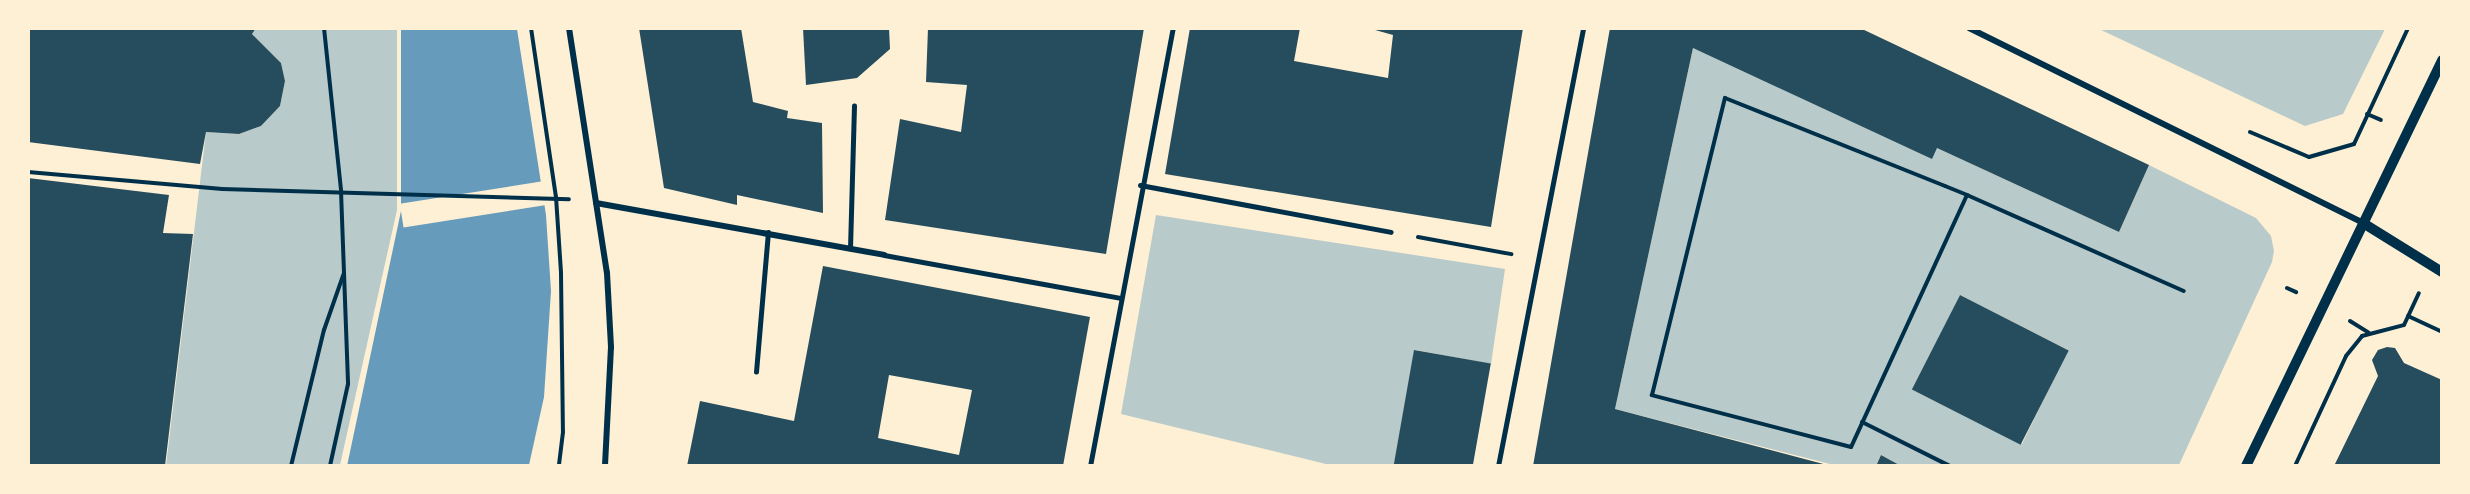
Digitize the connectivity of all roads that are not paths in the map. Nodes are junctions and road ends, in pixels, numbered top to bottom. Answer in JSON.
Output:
{"nodes":[{"id":1,"x":569,"y":28,"type":"edge"},
{"id":2,"x":1173,"y":28,"type":"edge"},
{"id":3,"x":1583,"y":28,"type":"edge"},
{"id":4,"x":1969,"y":28,"type":"edge"},
{"id":5,"x":2442,"y":60,"type":"edge"},
{"id":6,"x":1574,"y":75,"type":"junction"},
{"id":7,"x":854,"y":106,"type":"dead end"},
{"id":8,"x":1140,"y":185,"type":"junction"},
{"id":9,"x":596,"y":203,"type":"junction"},
{"id":10,"x":2363,"y":223,"type":"junction"},
{"id":11,"x":1391,"y":232,"type":"road end"},
{"id":12,"x":768,"y":233,"type":"junction"},
{"id":13,"x":850,"y":249,"type":"junction"},
{"id":14,"x":884,"y":255,"type":"joint"},
{"id":15,"x":2442,"y":272,"type":"edge"},
{"id":16,"x":1120,"y":298,"type":"junction"},
{"id":17,"x":756,"y":372,"type":"dead end"},
{"id":18,"x":1514,"y":385,"type":"junction"},
{"id":19,"x":605,"y":465,"type":"edge"},
{"id":20,"x":1090,"y":465,"type":"edge"},
{"id":21,"x":1498,"y":465,"type":"edge"},
{"id":22,"x":2246,"y":465,"type":"edge"}],
"edges":[{"from":1,"to":9,"type":"street"},
{"from":2,"to":8,"type":"street"},
{"from":3,"to":6,"type":"street"},
{"from":4,"to":10,"type":"street"},
{"from":5,"to":10,"type":"street"},
{"from":6,"to":18,"type":"street"},
{"from":6,"to":18,"type":"street"},
{"from":7,"to":13,"type":"lane"},
{"from":8,"to":11,"type":"street"},
{"from":8,"to":16,"type":"street"},
{"from":9,"to":12,"type":"street"},
{"from":9,"to":19,"type":"street"},
{"from":10,"to":15,"type":"street"},
{"from":10,"to":22,"type":"street"},
{"from":12,"to":13,"type":"street"},
{"from":12,"to":17,"type":"lane"},
{"from":13,"to":14,"type":"street"},
{"from":14,"to":16,"type":"street"},
{"from":16,"to":20,"type":"street"},
{"from":18,"to":21,"type":"street"}]}
